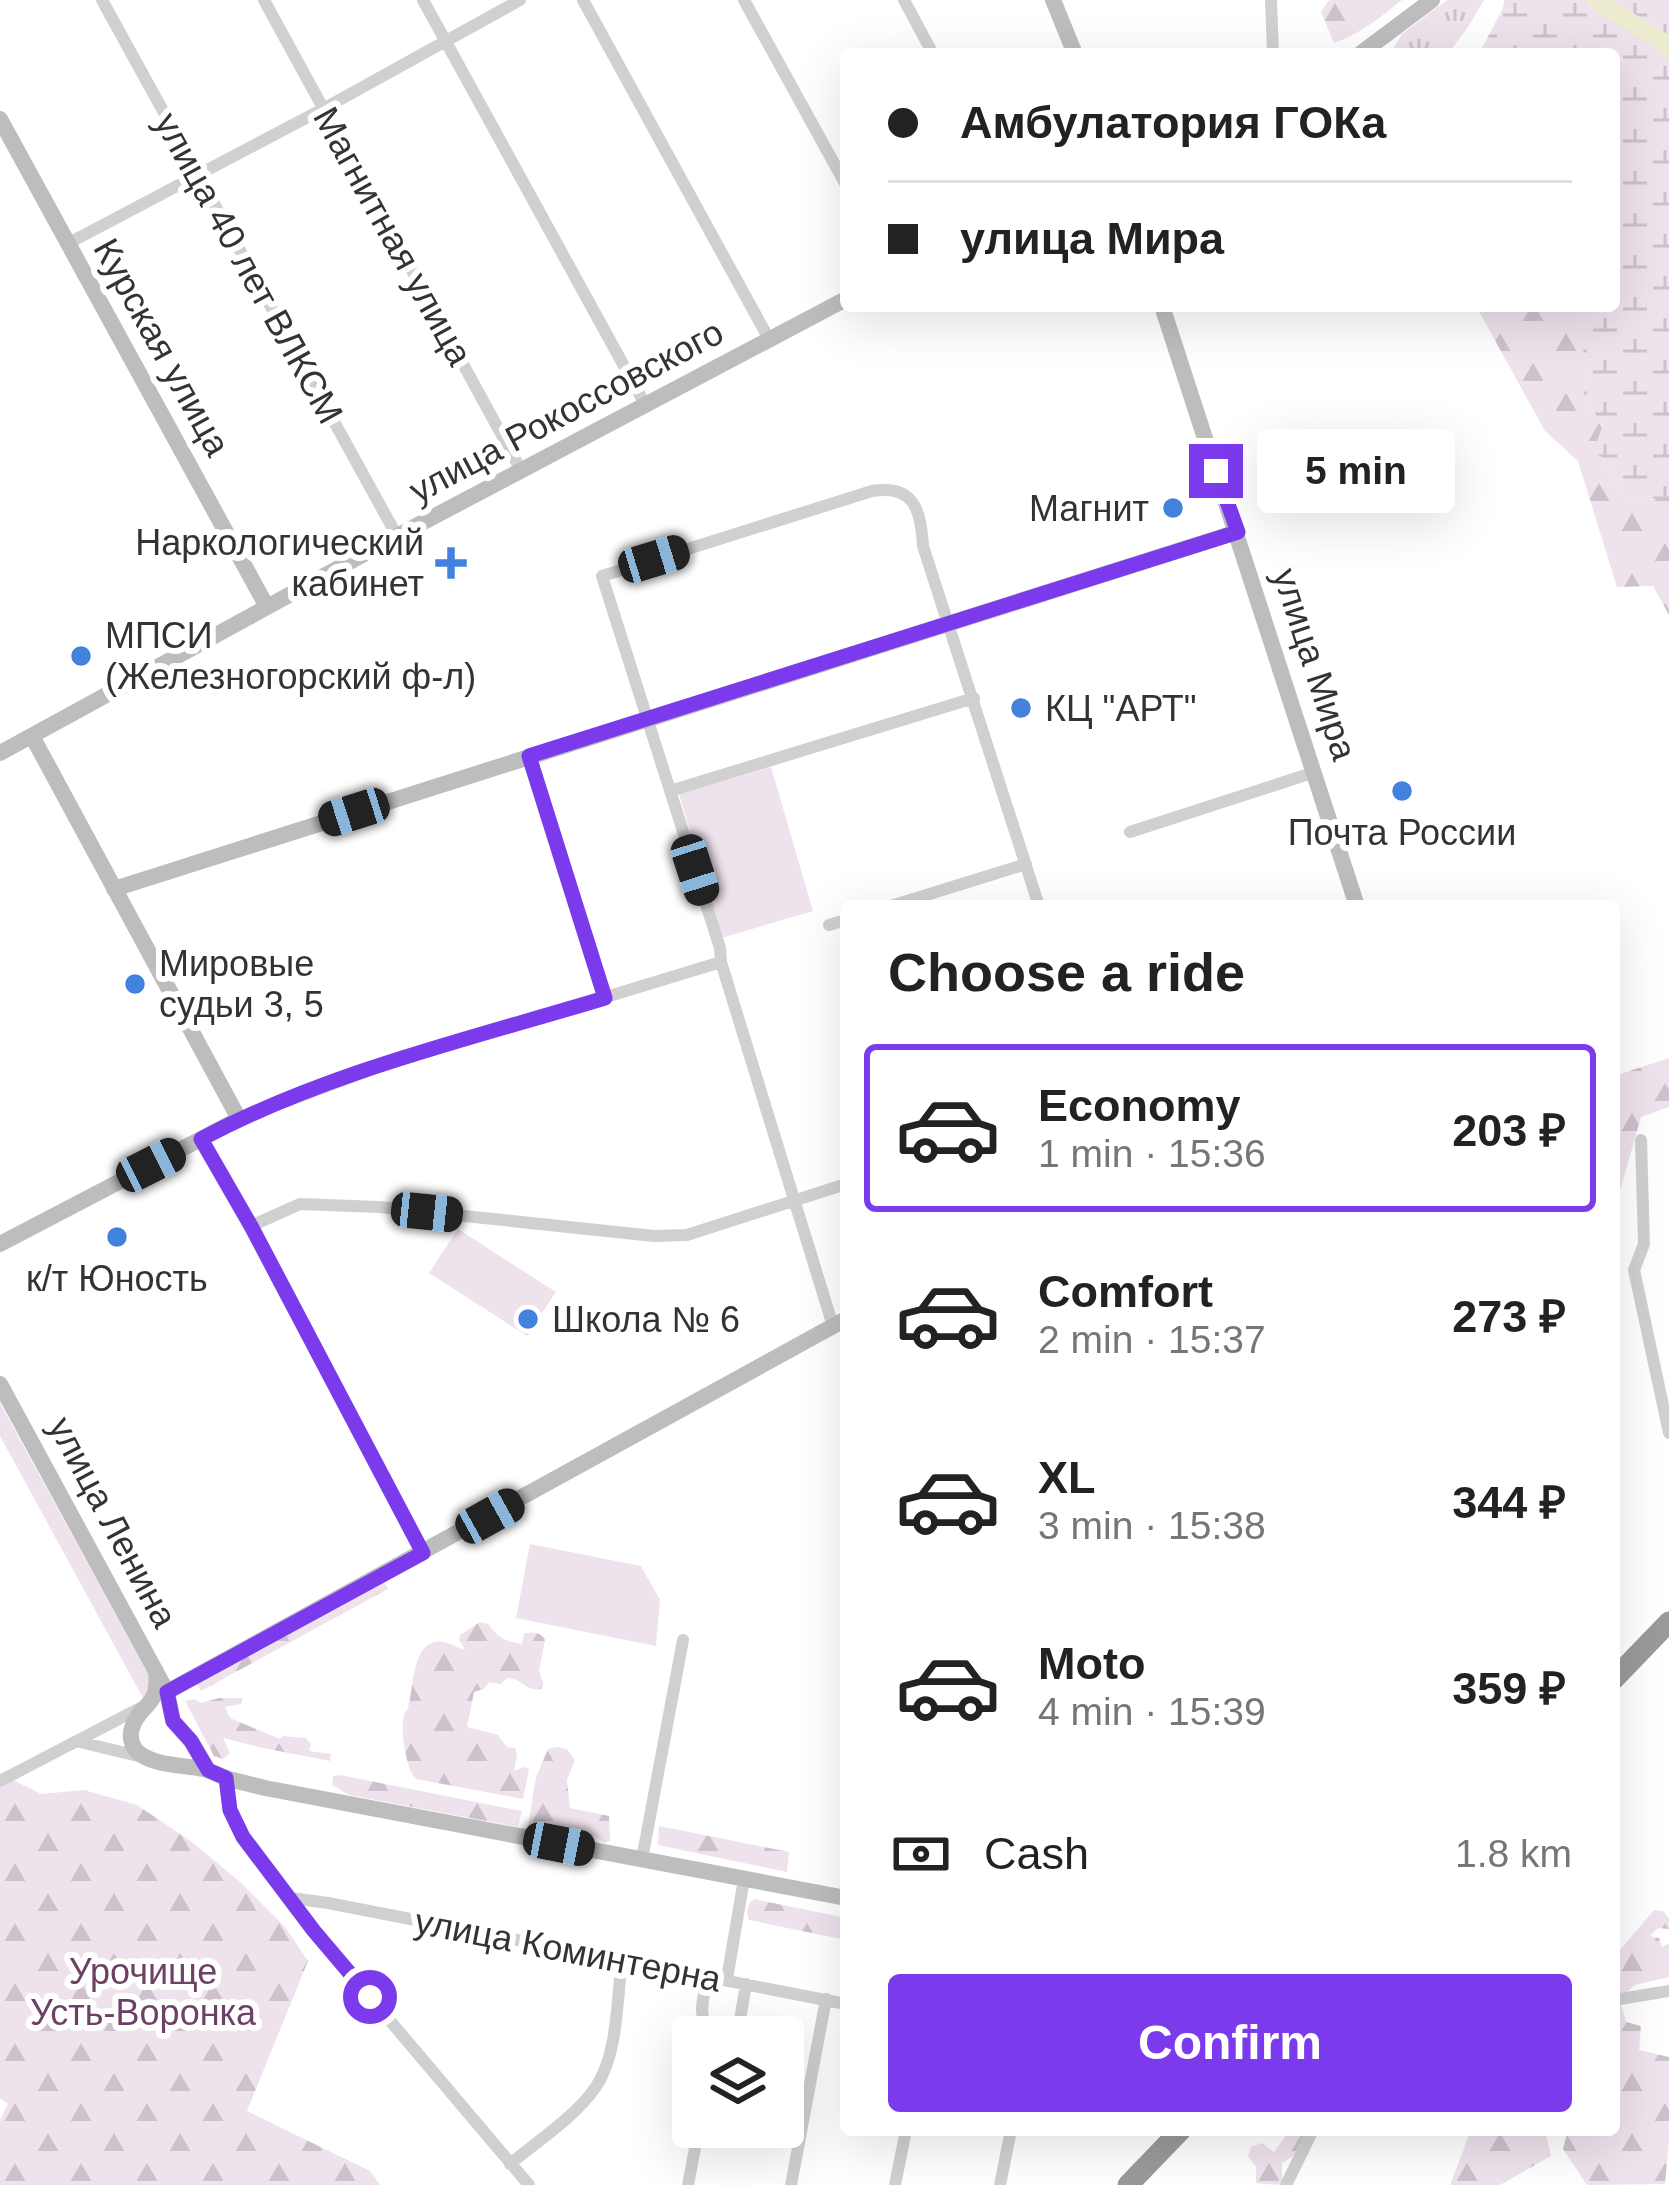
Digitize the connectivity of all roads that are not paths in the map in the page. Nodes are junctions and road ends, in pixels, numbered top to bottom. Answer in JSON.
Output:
{"nodes":[{"id":1,"x":102,"y":0,"type":"edge"},
{"id":2,"x":264,"y":0,"type":"edge"},
{"id":3,"x":423,"y":0,"type":"edge"},
{"id":4,"x":520,"y":0,"type":"edge"},
{"id":5,"x":583,"y":0,"type":"edge"},
{"id":6,"x":744,"y":0,"type":"edge"},
{"id":7,"x":904,"y":0,"type":"edge"},
{"id":8,"x":1053,"y":0,"type":"edge"},
{"id":9,"x":1271,"y":0,"type":"edge"},
{"id":10,"x":1432,"y":0,"type":"edge"},
{"id":11,"x":446,"y":42,"type":"junction"},
{"id":12,"x":930,"y":48,"type":"edge"},
{"id":13,"x":1073,"y":48,"type":"edge"},
{"id":14,"x":1273,"y":48,"type":"edge"},
{"id":15,"x":1368,"y":48,"type":"edge"},
{"id":16,"x":323,"y":110,"type":"junction"},
{"id":17,"x":0,"y":119,"type":"edge"},
{"id":18,"x":840,"y":174,"type":"edge"},
{"id":19,"x":198,"y":176,"type":"junction"},
{"id":20,"x":67,"y":244,"type":"junction"},
{"id":21,"x":840,"y":302,"type":"edge"},
{"id":22,"x":1164,"y":312,"type":"edge"},
{"id":23,"x":770,"y":341,"type":"junction"},
{"id":24,"x":646,"y":406,"type":"junction"},
{"id":25,"x":522,"y":472,"type":"junction"},
{"id":26,"x":1238,"y":532,"type":"junction"},
{"id":27,"x":397,"y":536,"type":"junction"},
{"id":28,"x":267,"y":607,"type":"junction"},
{"id":29,"x":949,"y":623,"type":"junction"},
{"id":30,"x":974,"y":698,"type":"junction"},
{"id":31,"x":647,"y":720,"type":"junction"},
{"id":32,"x":32,"y":736,"type":"junction"},
{"id":33,"x":0,"y":753,"type":"edge"},
{"id":34,"x":529,"y":756,"type":"junction"},
{"id":35,"x":1315,"y":772,"type":"junction"},
{"id":36,"x":670,"y":791,"type":"junction"},
{"id":37,"x":1130,"y":832,"type":"dead end"},
{"id":38,"x":1026,"y":864,"type":"junction"},
{"id":39,"x":114,"y":889,"type":"junction"},
{"id":40,"x":910,"y":900,"type":"edge"},
{"id":41,"x":1037,"y":900,"type":"edge"},
{"id":42,"x":1355,"y":900,"type":"edge"},
{"id":43,"x":840,"y":922,"type":"edge"},
{"id":44,"x":829,"y":926,"type":"dead end"},
{"id":45,"x":721,"y":962,"type":"junction"},
{"id":46,"x":605,"y":998,"type":"junction"},
{"id":47,"x":239,"y":1119,"type":"junction"},
{"id":48,"x":201,"y":1139,"type":"junction"},
{"id":49,"x":1641,"y":1140,"type":"dead end"},
{"id":50,"x":840,"y":1186,"type":"edge"},
{"id":51,"x":794,"y":1200,"type":"junction"},
{"id":52,"x":251,"y":1226,"type":"junction"},
{"id":53,"x":0,"y":1244,"type":"edge"},
{"id":54,"x":840,"y":1323,"type":"edge"},
{"id":55,"x":0,"y":1384,"type":"edge"},
{"id":56,"x":1669,"y":1433,"type":"edge"},
{"id":57,"x":423,"y":1553,"type":"junction"},
{"id":58,"x":1669,"y":1622,"type":"edge"},
{"id":59,"x":683,"y":1640,"type":"dead end"},
{"id":60,"x":1620,"y":1665,"type":"edge"},
{"id":61,"x":160,"y":1697,"type":"junction"},
{"id":62,"x":140,"y":1717,"type":"junction"},
{"id":63,"x":173,"y":1721,"type":"junction"},
{"id":64,"x":73,"y":1743,"type":"junction"},
{"id":65,"x":150,"y":1758,"type":"junction"},
{"id":66,"x":208,"y":1770,"type":"junction"},
{"id":67,"x":226,"y":1778,"type":"junction"},
{"id":68,"x":0,"y":1781,"type":"edge"},
{"id":69,"x":641,"y":1859,"type":"junction"},
{"id":70,"x":743,"y":1879,"type":"junction"},
{"id":71,"x":840,"y":1897,"type":"edge"},
{"id":72,"x":291,"y":1898,"type":"junction"},
{"id":73,"x":622,"y":1959,"type":"junction"},
{"id":74,"x":708,"y":1976,"type":"junction"},
{"id":75,"x":727,"y":1979,"type":"junction"},
{"id":76,"x":746,"y":1984,"type":"junction"},
{"id":77,"x":1669,"y":1991,"type":"edge"},
{"id":78,"x":1620,"y":1999,"type":"edge"},
{"id":79,"x":826,"y":2000,"type":"junction"},
{"id":80,"x":840,"y":2003,"type":"edge"},
{"id":81,"x":703,"y":2016,"type":"edge"},
{"id":82,"x":741,"y":2016,"type":"edge"},
{"id":83,"x":905,"y":2136,"type":"edge"},
{"id":84,"x":1010,"y":2136,"type":"edge"},
{"id":85,"x":1174,"y":2136,"type":"edge"},
{"id":86,"x":1310,"y":2136,"type":"edge"},
{"id":87,"x":695,"y":2148,"type":"edge"},
{"id":88,"x":510,"y":2164,"type":"junction"},
{"id":89,"x":529,"y":2185,"type":"edge"},
{"id":90,"x":688,"y":2185,"type":"edge"},
{"id":91,"x":791,"y":2185,"type":"edge"},
{"id":92,"x":896,"y":2185,"type":"edge"},
{"id":93,"x":1000,"y":2185,"type":"edge"},
{"id":94,"x":1128,"y":2185,"type":"edge"},
{"id":95,"x":1286,"y":2185,"type":"edge"}],
"edges":[{"from":1,"to":19,"type":"street","name":"улица 40 лет ВЛКСМ"},
{"from":2,"to":16,"type":"street","name":"Магнитная улица"},
{"from":3,"to":11,"type":"street"},
{"from":4,"to":11,"type":"street"},
{"from":5,"to":23,"type":"street"},
{"from":6,"to":18,"type":"street"},
{"from":7,"to":12,"type":"street"},
{"from":8,"to":13,"type":"main road"},
{"from":9,"to":14,"type":"street"},
{"from":10,"to":15,"type":"main road"},
{"from":11,"to":16,"type":"street"},
{"from":11,"to":24,"type":"street"},
{"from":16,"to":19,"type":"street"},
{"from":16,"to":25,"type":"street","name":"Магнитная улица"},
{"from":17,"to":20,"type":"main road","name":"Курская улица"},
{"from":19,"to":20,"type":"street"},
{"from":19,"to":27,"type":"street","name":"улица 40 лет ВЛКСМ"},
{"from":20,"to":28,"type":"main road","name":"Курская улица"},
{"from":21,"to":23,"type":"main road","name":"улица Рокоссовского"},
{"from":22,"to":26,"type":"main road","name":"улица Мира"},
{"from":23,"to":24,"type":"main road","name":"улица Рокоссовского"},
{"from":24,"to":25,"type":"main road","name":"улица Рокоссовского"},
{"from":25,"to":27,"type":"main road","name":"улица Рокоссовского"},
{"from":26,"to":29,"type":"main road"},
{"from":26,"to":35,"type":"main road","name":"улица Мира"},
{"from":27,"to":28,"type":"main road","name":"улица Рокоссовского"},
{"from":28,"to":32,"type":"main road","name":"улица Рокоссовского"},
{"from":29,"to":30,"type":"street"},
{"from":29,"to":31,"type":"main road"},
{"from":29,"to":31,"type":"street"},
{"from":30,"to":36,"type":"street"},
{"from":30,"to":38,"type":"street"},
{"from":31,"to":34,"type":"main road"},
{"from":31,"to":36,"type":"street"},
{"from":32,"to":33,"type":"main road","name":"улица Рокоссовского"},
{"from":32,"to":39,"type":"main road"},
{"from":34,"to":39,"type":"main road"},
{"from":34,"to":46,"type":"street"},
{"from":35,"to":37,"type":"street"},
{"from":35,"to":42,"type":"main road","name":"улица Мира"},
{"from":36,"to":45,"type":"street"},
{"from":38,"to":40,"type":"street"},
{"from":38,"to":41,"type":"street"},
{"from":39,"to":47,"type":"main road"},
{"from":43,"to":44,"type":"street"},
{"from":45,"to":46,"type":"street"},
{"from":45,"to":51,"type":"street"},
{"from":46,"to":47,"type":"street"},
{"from":47,"to":48,"type":"main road"},
{"from":48,"to":52,"type":"street"},
{"from":48,"to":53,"type":"main road"},
{"from":49,"to":56,"type":"street"},
{"from":50,"to":51,"type":"street"},
{"from":51,"to":52,"type":"street"},
{"from":51,"to":54,"type":"street"},
{"from":52,"to":57,"type":"street"},
{"from":54,"to":57,"type":"main road"},
{"from":55,"to":61,"type":"main road","name":"улица Ленина"},
{"from":57,"to":61,"type":"main road"},
{"from":58,"to":60,"type":"highway"},
{"from":59,"to":69,"type":"street"},
{"from":61,"to":62,"type":"main road"},
{"from":61,"to":63,"type":"main road","name":"улица Ленина"},
{"from":61,"to":64,"type":"street"},
{"from":62,"to":63,"type":"main road"},
{"from":62,"to":65,"type":"main road"},
{"from":63,"to":65,"type":"main road"},
{"from":63,"to":66,"type":"main road"},
{"from":64,"to":65,"type":"street"},
{"from":64,"to":68,"type":"street"},
{"from":65,"to":66,"type":"main road"},
{"from":66,"to":67,"type":"main road"},
{"from":67,"to":69,"type":"main road"},
{"from":67,"to":72,"type":"street"},
{"from":69,"to":70,"type":"main road"},
{"from":70,"to":71,"type":"main road"},
{"from":70,"to":75,"type":"street"},
{"from":72,"to":73,"type":"street","name":"улица Коминтерна"},
{"from":72,"to":88,"type":"street"},
{"from":73,"to":74,"type":"street","name":"улица Коминтерна"},
{"from":73,"to":88,"type":"street"},
{"from":74,"to":75,"type":"street","name":"улица Коминтерна"},
{"from":74,"to":81,"type":"street"},
{"from":75,"to":76,"type":"street","name":"улица Коминтерна"},
{"from":76,"to":79,"type":"street","name":"улица Коминтерна"},
{"from":76,"to":82,"type":"street"},
{"from":77,"to":78,"type":"street"},
{"from":79,"to":80,"type":"street","name":"улица Коминтерна"},
{"from":79,"to":91,"type":"street"},
{"from":83,"to":92,"type":"street"},
{"from":84,"to":93,"type":"street"},
{"from":85,"to":94,"type":"highway"},
{"from":86,"to":95,"type":"street"},
{"from":87,"to":90,"type":"street"},
{"from":88,"to":89,"type":"street"}]}
